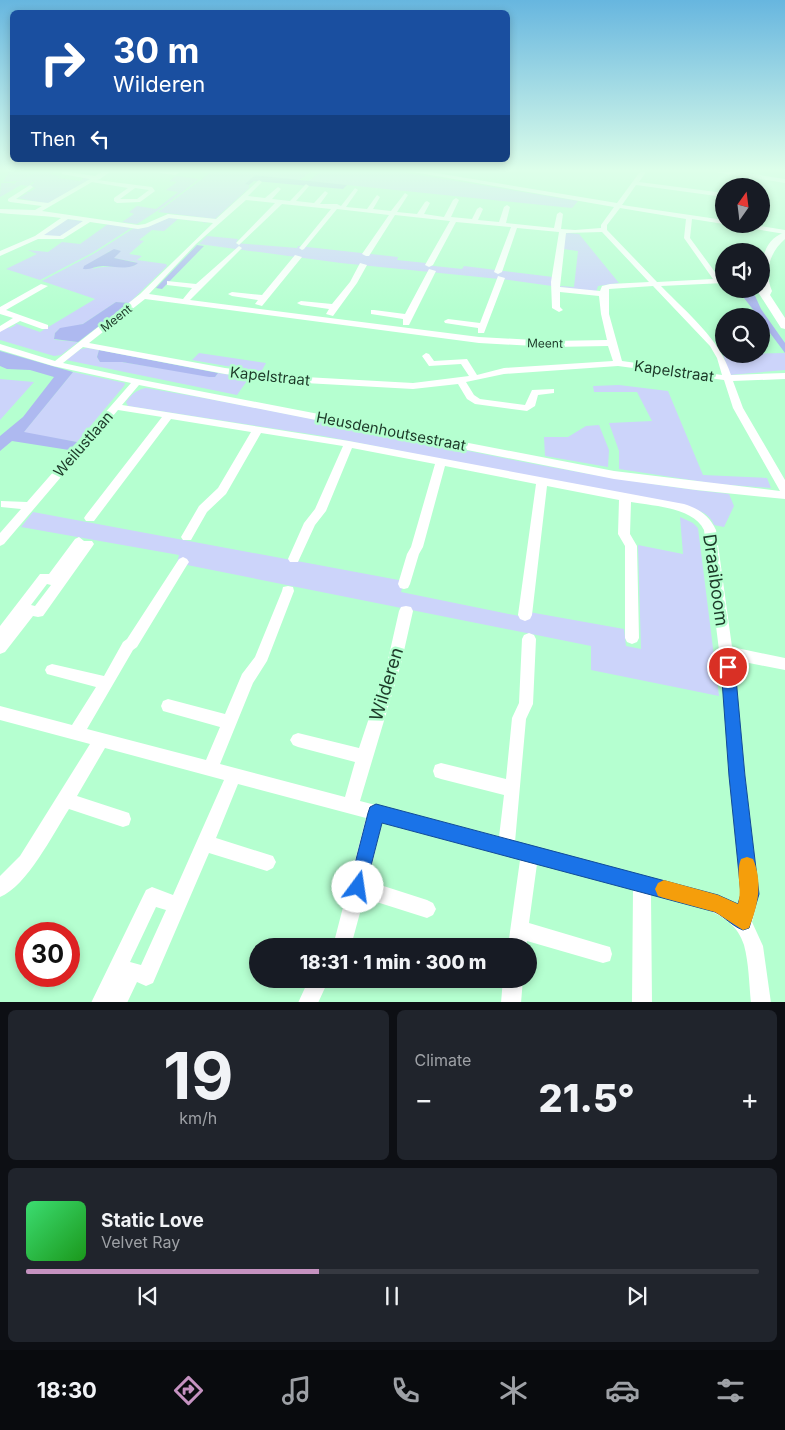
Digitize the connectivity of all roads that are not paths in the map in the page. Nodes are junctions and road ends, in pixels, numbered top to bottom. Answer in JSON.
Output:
{"nodes":[{"id":1,"x":59,"y":216,"type":"edge"},
{"id":2,"x":224,"y":216,"type":"edge"},
{"id":3,"x":267,"y":216,"type":"edge"},
{"id":4,"x":330,"y":216,"type":"edge"},
{"id":5,"x":392,"y":216,"type":"edge"},
{"id":6,"x":428,"y":216,"type":"edge"},
{"id":7,"x":477,"y":216,"type":"edge"},
{"id":8,"x":505,"y":216,"type":"edge"},
{"id":9,"x":560,"y":216,"type":"edge"},
{"id":10,"x":611,"y":216,"type":"edge"},
{"id":11,"x":681,"y":216,"type":"edge"},
{"id":12,"x":66,"y":217,"type":"junction"},
{"id":13,"x":689,"y":217,"type":"junction"},
{"id":14,"x":450,"y":218,"type":"junction"},
{"id":15,"x":89,"y":220,"type":"junction"},
{"id":16,"x":218,"y":221,"type":"junction"},
{"id":17,"x":474,"y":221,"type":"junction"},
{"id":18,"x":715,"y":221,"type":"edge"},
{"id":19,"x":502,"y":224,"type":"junction"},
{"id":20,"x":515,"y":225,"type":"junction"},
{"id":21,"x":560,"y":230,"type":"junction"},
{"id":22,"x":604,"y":230,"type":"junction"},
{"id":23,"x":770,"y":233,"type":"edge"},
{"id":24,"x":37,"y":237,"type":"junction"},
{"id":25,"x":783,"y":237,"type":"edge"},
{"id":26,"x":299,"y":248,"type":"dead end"},
{"id":27,"x":363,"y":253,"type":"dead end"},
{"id":28,"x":0,"y":254,"type":"edge"},
{"id":29,"x":770,"y":255,"type":"edge"},
{"id":30,"x":301,"y":257,"type":"dead end"},
{"id":31,"x":366,"y":265,"type":"dead end"},
{"id":32,"x":715,"y":274,"type":"edge"},
{"id":33,"x":715,"y":281,"type":"edge"},
{"id":34,"x":170,"y":283,"type":"dead end"},
{"id":35,"x":655,"y":283,"type":"junction"},
{"id":36,"x":44,"y":286,"type":"dead end"},
{"id":37,"x":198,"y":287,"type":"junction"},
{"id":38,"x":556,"y":289,"type":"junction"},
{"id":39,"x":232,"y":294,"type":"dead end"},
{"id":40,"x":604,"y":294,"type":"junction"},
{"id":41,"x":143,"y":296,"type":"junction"},
{"id":42,"x":264,"y":298,"type":"junction"},
{"id":43,"x":768,"y":298,"type":"edge"},
{"id":44,"x":184,"y":302,"type":"junction"},
{"id":45,"x":301,"y":303,"type":"dead end"},
{"id":46,"x":334,"y":307,"type":"junction"},
{"id":47,"x":559,"y":310,"type":"dead end"},
{"id":48,"x":0,"y":311,"type":"edge"},
{"id":49,"x":254,"y":311,"type":"junction"},
{"id":50,"x":374,"y":312,"type":"dead end"},
{"id":51,"x":408,"y":317,"type":"junction"},
{"id":52,"x":19,"y":318,"type":"junction"},
{"id":53,"x":326,"y":321,"type":"junction"},
{"id":54,"x":448,"y":321,"type":"dead end"},
{"id":55,"x":483,"y":326,"type":"junction"},
{"id":56,"x":785,"y":326,"type":"edge"},
{"id":57,"x":45,"y":327,"type":"dead end"},
{"id":58,"x":0,"y":329,"type":"edge"},
{"id":59,"x":402,"y":331,"type":"junction"},
{"id":60,"x":479,"y":340,"type":"junction"},
{"id":61,"x":611,"y":343,"type":"junction"},
{"id":62,"x":82,"y":344,"type":"junction"},
{"id":63,"x":0,"y":347,"type":"edge"},
{"id":64,"x":426,"y":356,"type":"dead end"},
{"id":65,"x":618,"y":363,"type":"junction"},
{"id":66,"x":56,"y":364,"type":"junction"},
{"id":67,"x":785,"y":376,"type":"edge"},
{"id":68,"x":474,"y":377,"type":"junction"},
{"id":69,"x":727,"y":378,"type":"junction"},
{"id":70,"x":461,"y":381,"type":"junction"},
{"id":71,"x":137,"y":382,"type":"junction"},
{"id":72,"x":551,"y":391,"type":"dead end"},
{"id":73,"x":115,"y":407,"type":"junction"},
{"id":74,"x":169,"y":416,"type":"junction"},
{"id":75,"x":258,"y":429,"type":"junction"},
{"id":76,"x":350,"y":444,"type":"junction"},
{"id":77,"x":442,"y":462,"type":"junction"},
{"id":78,"x":542,"y":481,"type":"junction"},
{"id":79,"x":785,"y":489,"type":"edge"},
{"id":80,"x":785,"y":495,"type":"edge"},
{"id":81,"x":625,"y":497,"type":"junction"},
{"id":82,"x":5,"y":504,"type":"dead end"},
{"id":83,"x":30,"y":506,"type":"junction"},
{"id":84,"x":701,"y":516,"type":"joint"},
{"id":85,"x":90,"y":518,"type":"dead end"},
{"id":86,"x":187,"y":537,"type":"dead end"},
{"id":87,"x":0,"y":541,"type":"edge"},
{"id":88,"x":84,"y":543,"type":"dead end"},
{"id":89,"x":294,"y":559,"type":"dead end"},
{"id":90,"x":183,"y":562,"type":"dead end"},
{"id":91,"x":56,"y":581,"type":"junction"},
{"id":92,"x":404,"y":584,"type":"dead end"},
{"id":93,"x":288,"y":591,"type":"dead end"},
{"id":94,"x":406,"y":611,"type":"dead end"},
{"id":95,"x":525,"y":616,"type":"dead end"},
{"id":96,"x":0,"y":636,"type":"edge"},
{"id":97,"x":632,"y":638,"type":"dead end"},
{"id":98,"x":529,"y":639,"type":"dead end"},
{"id":99,"x":0,"y":648,"type":"edge"},
{"id":100,"x":726,"y":652,"type":"junction"},
{"id":101,"x":785,"y":664,"type":"edge"},
{"id":102,"x":52,"y":670,"type":"dead end"},
{"id":103,"x":107,"y":683,"type":"junction"},
{"id":104,"x":168,"y":706,"type":"dead end"},
{"id":105,"x":0,"y":713,"type":"edge"},
{"id":106,"x":229,"y":722,"type":"junction"},
{"id":107,"x":76,"y":733,"type":"junction"},
{"id":108,"x":101,"y":740,"type":"junction"},
{"id":109,"x":298,"y":740,"type":"dead end"},
{"id":110,"x":364,"y":757,"type":"junction"},
{"id":111,"x":210,"y":769,"type":"junction"},
{"id":112,"x":441,"y":771,"type":"dead end"},
{"id":113,"x":234,"y":775,"type":"junction"},
{"id":114,"x":513,"y":789,"type":"junction"},
{"id":115,"x":65,"y":800,"type":"junction"},
{"id":116,"x":350,"y":806,"type":"junction"},
{"id":117,"x":376,"y":813,"type":"junction"},
{"id":118,"x":123,"y":819,"type":"dead end"},
{"id":119,"x":205,"y":843,"type":"junction"},
{"id":120,"x":506,"y":847,"type":"junction"},
{"id":121,"x":530,"y":854,"type":"junction"},
{"id":122,"x":267,"y":862,"type":"dead end"},
{"id":123,"x":642,"y":884,"type":"junction"},
{"id":124,"x":358,"y":887,"type":"junction"},
{"id":125,"x":0,"y":888,"type":"edge"},
{"id":126,"x":177,"y":905,"type":"junction"},
{"id":127,"x":428,"y":909,"type":"dead end"},
{"id":128,"x":743,"y":921,"type":"junction"},
{"id":129,"x":344,"y":938,"type":"edge"},
{"id":130,"x":518,"y":938,"type":"edge"},
{"id":131,"x":537,"y":942,"type":"edge"},
{"id":132,"x":603,"y":954,"type":"dead end"},
{"id":133,"x":315,"y":988,"type":"edge"},
{"id":134,"x":512,"y":988,"type":"edge"},
{"id":135,"x":101,"y":1002,"type":"edge"},
{"id":136,"x":118,"y":1002,"type":"edge"},
{"id":137,"x":308,"y":1002,"type":"edge"},
{"id":138,"x":511,"y":1002,"type":"edge"},
{"id":139,"x":642,"y":1002,"type":"edge"},
{"id":140,"x":761,"y":1002,"type":"edge"}],
"edges":[{"from":1,"to":12,"type":"street"},
{"from":2,"to":16,"type":"street"},
{"from":3,"to":37,"type":"street"},
{"from":4,"to":26,"type":"street"},
{"from":5,"to":27,"type":"street"},
{"from":6,"to":14,"type":"street"},
{"from":7,"to":17,"type":"street"},
{"from":8,"to":19,"type":"street"},
{"from":9,"to":21,"type":"street"},
{"from":10,"to":22,"type":"street"},
{"from":11,"to":13,"type":"street"},
{"from":12,"to":15,"type":"street"},
{"from":12,"to":24,"type":"street"},
{"from":13,"to":18,"type":"street"},
{"from":13,"to":32,"type":"street"},
{"from":14,"to":17,"type":"street"},
{"from":14,"to":51,"type":"street"},
{"from":15,"to":16,"type":"street"},
{"from":15,"to":24,"type":"street"},
{"from":16,"to":41,"type":"street"},
{"from":17,"to":19,"type":"street"},
{"from":19,"to":20,"type":"street"},
{"from":20,"to":21,"type":"street"},
{"from":20,"to":55,"type":"street"},
{"from":21,"to":22,"type":"street"},
{"from":21,"to":38,"type":"street"},
{"from":22,"to":35,"type":"street"},
{"from":23,"to":25,"type":"street"},
{"from":24,"to":28,"type":"street"},
{"from":25,"to":29,"type":"street"},
{"from":30,"to":42,"type":"street"},
{"from":31,"to":46,"type":"street"},
{"from":33,"to":35,"type":"street"},
{"from":34,"to":37,"type":"street"},
{"from":35,"to":40,"type":"street"},
{"from":35,"to":69,"type":"street"},
{"from":36,"to":48,"type":"street"},
{"from":37,"to":44,"type":"street"},
{"from":38,"to":40,"type":"street"},
{"from":38,"to":47,"type":"street"},
{"from":39,"to":42,"type":"street"},
{"from":40,"to":61,"type":"street"},
{"from":41,"to":44,"type":"street","name":"Meent"},
{"from":41,"to":62,"type":"street","name":"Meent"},
{"from":42,"to":49,"type":"street"},
{"from":43,"to":56,"type":"street"},
{"from":44,"to":49,"type":"street","name":"Meent"},
{"from":45,"to":46,"type":"street"},
{"from":46,"to":53,"type":"street"},
{"from":48,"to":52,"type":"street"},
{"from":49,"to":53,"type":"street","name":"Meent"},
{"from":50,"to":51,"type":"street"},
{"from":51,"to":59,"type":"street"},
{"from":52,"to":57,"type":"street"},
{"from":52,"to":58,"type":"street"},
{"from":53,"to":59,"type":"street","name":"Meent"},
{"from":54,"to":55,"type":"street"},
{"from":55,"to":60,"type":"street"},
{"from":59,"to":60,"type":"street","name":"Meent"},
{"from":60,"to":61,"type":"street","name":"Meent"},
{"from":61,"to":65,"type":"street"},
{"from":62,"to":66,"type":"street","name":"Meent"},
{"from":62,"to":70,"type":"street","name":"Kapelstraat"},
{"from":63,"to":66,"type":"street","name":"Heusdenhoutsestraat"},
{"from":64,"to":68,"type":"street"},
{"from":65,"to":68,"type":"street","name":"Kapelstraat"},
{"from":65,"to":69,"type":"street","name":"Kapelstraat"},
{"from":66,"to":71,"type":"street","name":"Heusdenhoutsestraat"},
{"from":67,"to":69,"type":"street","name":"Kapelstraat"},
{"from":68,"to":70,"type":"street","name":"Kapelstraat"},
{"from":69,"to":79,"type":"street"},
{"from":70,"to":72,"type":"street"},
{"from":71,"to":73,"type":"street","name":"Weilustlaan"},
{"from":71,"to":80,"type":"street","name":"Heusdenhoutsestraat"},
{"from":73,"to":74,"type":"street","name":"Heusdenhoutsestraat"},
{"from":73,"to":83,"type":"street","name":"Weilustlaan"},
{"from":74,"to":75,"type":"street","name":"Heusdenhoutsestraat"},
{"from":74,"to":85,"type":"street"},
{"from":75,"to":76,"type":"street","name":"Heusdenhoutsestraat"},
{"from":75,"to":86,"type":"street"},
{"from":76,"to":77,"type":"street","name":"Heusdenhoutsestraat"},
{"from":76,"to":89,"type":"street","name":"Heusdenhoutsestraat"},
{"from":77,"to":78,"type":"street","name":"Heusdenhoutsestraat"},
{"from":77,"to":92,"type":"street","name":"Heusdenhoutsestraat"},
{"from":78,"to":81,"type":"street","name":"Heusdenhoutsestraat"},
{"from":78,"to":95,"type":"street"},
{"from":81,"to":84,"type":"street","name":"Heusdenhoutsestraat"},
{"from":81,"to":97,"type":"street"},
{"from":82,"to":83,"type":"street"},
{"from":83,"to":87,"type":"street","name":"Weilustlaan"},
{"from":84,"to":100,"type":"street","name":"Draaiboom"},
{"from":88,"to":91,"type":"street"},
{"from":90,"to":103,"type":"street"},
{"from":91,"to":96,"type":"street"},
{"from":91,"to":99,"type":"street"},
{"from":93,"to":106,"type":"street"},
{"from":94,"to":110,"type":"street","name":"Wilderen"},
{"from":98,"to":114,"type":"street"},
{"from":100,"to":101,"type":"street"},
{"from":100,"to":128,"type":"street","name":"Draaiboom"},
{"from":102,"to":103,"type":"street"},
{"from":103,"to":107,"type":"street"},
{"from":104,"to":106,"type":"street"},
{"from":105,"to":107,"type":"street"},
{"from":106,"to":111,"type":"street"},
{"from":107,"to":108,"type":"street"},
{"from":108,"to":111,"type":"street"},
{"from":108,"to":115,"type":"street"},
{"from":109,"to":110,"type":"street"},
{"from":110,"to":116,"type":"street","name":"Wilderen"},
{"from":111,"to":113,"type":"street"},
{"from":112,"to":114,"type":"street"},
{"from":113,"to":116,"type":"street"},
{"from":113,"to":119,"type":"street"},
{"from":114,"to":120,"type":"street"},
{"from":115,"to":118,"type":"street"},
{"from":115,"to":125,"type":"street"},
{"from":116,"to":117,"type":"street"},
{"from":117,"to":120,"type":"street"},
{"from":117,"to":124,"type":"street"},
{"from":119,"to":122,"type":"street"},
{"from":119,"to":126,"type":"street"},
{"from":120,"to":121,"type":"street"},
{"from":121,"to":123,"type":"street"},
{"from":121,"to":130,"type":"street"},
{"from":123,"to":128,"type":"street"},
{"from":123,"to":139,"type":"street"},
{"from":124,"to":127,"type":"street"},
{"from":124,"to":129,"type":"street"},
{"from":126,"to":135,"type":"street"},
{"from":126,"to":136,"type":"street"},
{"from":128,"to":140,"type":"street"},
{"from":131,"to":132,"type":"street"},
{"from":133,"to":137,"type":"street"},
{"from":134,"to":138,"type":"street"}]}
